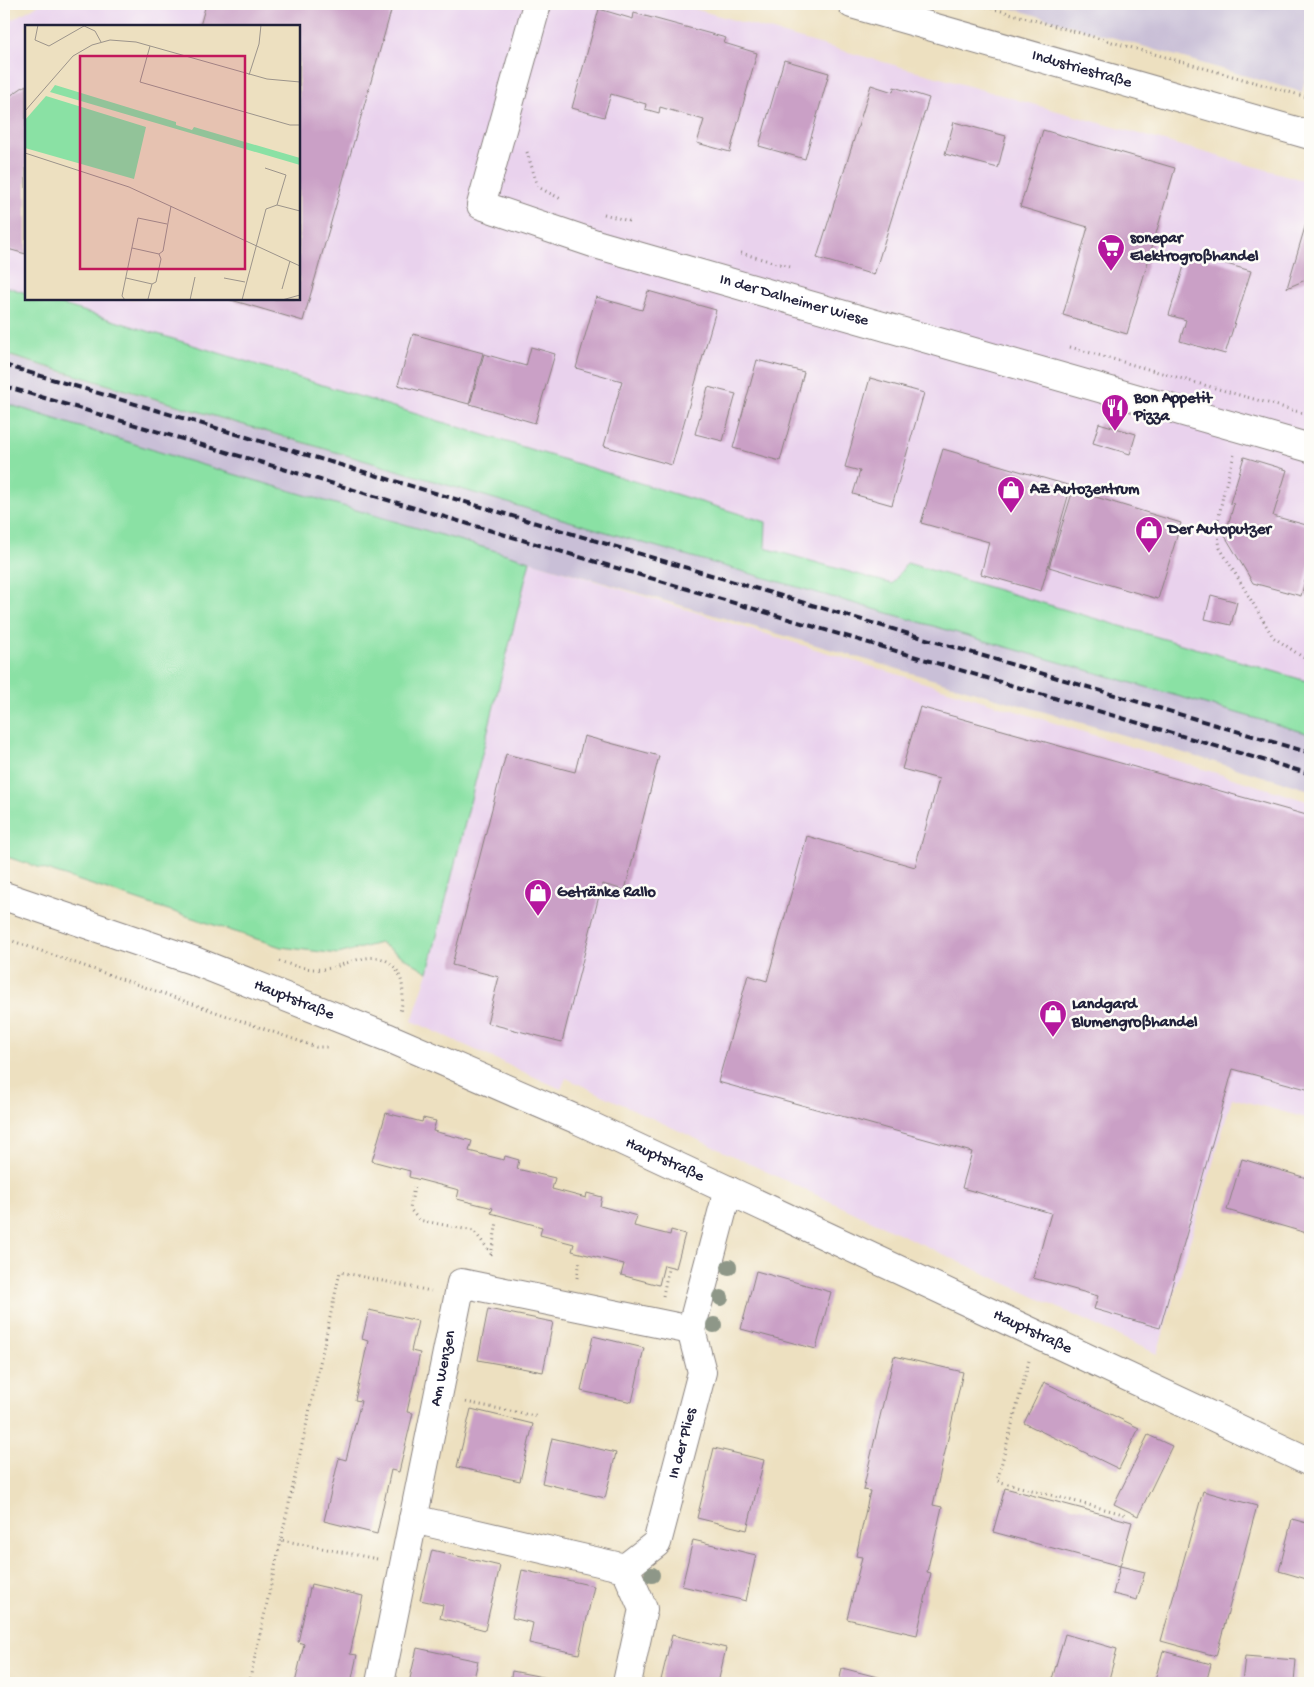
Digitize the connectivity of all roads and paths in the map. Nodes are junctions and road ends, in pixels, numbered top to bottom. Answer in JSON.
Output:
{"nodes":[{"id":1,"x":537,"y":4,"type":"edge"},
{"id":2,"x":852,"y":4,"type":"edge"},
{"id":3,"x":977,"y":4,"type":"edge"},
{"id":4,"x":1310,"y":98,"type":"edge"},
{"id":5,"x":1310,"y":135,"type":"edge"},
{"id":6,"x":528,"y":146,"type":"dead end"},
{"id":7,"x":569,"y":204,"type":"dead end"},
{"id":8,"x":598,"y":212,"type":"dead end"},
{"id":9,"x":641,"y":225,"type":"dead end"},
{"id":10,"x":740,"y":253,"type":"dead end"},
{"id":11,"x":796,"y":269,"type":"dead end"},
{"id":12,"x":1064,"y":346,"type":"dead end"},
{"id":13,"x":1310,"y":415,"type":"edge"},
{"id":14,"x":1242,"y":428,"type":"junction"},
{"id":15,"x":1310,"y":448,"type":"edge"},
{"id":16,"x":1310,"y":662,"type":"edge"},
{"id":17,"x":4,"y":896,"type":"edge"},
{"id":18,"x":4,"y":938,"type":"edge"},
{"id":19,"x":274,"y":960,"type":"dead end"},
{"id":20,"x":350,"y":1022,"type":"junction"},
{"id":21,"x":389,"y":1038,"type":"junction"},
{"id":22,"x":414,"y":1187,"type":"dead end"},
{"id":23,"x":728,"y":1190,"type":"junction"},
{"id":24,"x":497,"y":1222,"type":"dead end"},
{"id":25,"x":491,"y":1254,"type":"junction"},
{"id":26,"x":485,"y":1287,"type":"junction"},
{"id":27,"x":458,"y":1297,"type":"junction"},
{"id":28,"x":691,"y":1330,"type":"junction"},
{"id":29,"x":1035,"y":1334,"type":"junction"},
{"id":30,"x":438,"y":1396,"type":"junction"},
{"id":31,"x":539,"y":1417,"type":"dead end"},
{"id":32,"x":1310,"y":1462,"type":"edge"},
{"id":33,"x":1127,"y":1515,"type":"dead end"},
{"id":34,"x":413,"y":1520,"type":"junction"},
{"id":35,"x":281,"y":1540,"type":"junction"},
{"id":36,"x":404,"y":1565,"type":"junction"},
{"id":37,"x":625,"y":1568,"type":"junction"},
{"id":38,"x":250,"y":1683,"type":"edge"},
{"id":39,"x":380,"y":1683,"type":"edge"},
{"id":40,"x":627,"y":1683,"type":"edge"}],
"edges":[{"from":1,"to":14,"type":"street","name":"In der Dalheimer Wiese"},
{"from":2,"to":5,"type":"street","name":"Industriestraße"},
{"from":3,"to":4,"type":"path"},
{"from":6,"to":7,"type":"path"},
{"from":8,"to":9,"type":"path"},
{"from":10,"to":11,"type":"path"},
{"from":12,"to":13,"type":"path"},
{"from":14,"to":15,"type":"street","name":"In der Dalheimer Wiese"},
{"from":14,"to":16,"type":"path"},
{"from":17,"to":20,"type":"street","name":"Hauptstraße"},
{"from":18,"to":20,"type":"path"},
{"from":19,"to":21,"type":"path"},
{"from":20,"to":21,"type":"street","name":"Hauptstraße"},
{"from":21,"to":23,"type":"street","name":"Hauptstraße"},
{"from":22,"to":25,"type":"path"},
{"from":23,"to":28,"type":"street","name":"In der Plies"},
{"from":23,"to":29,"type":"street","name":"Hauptstraße"},
{"from":24,"to":25,"type":"path"},
{"from":25,"to":26,"type":"path"},
{"from":26,"to":27,"type":"street"},
{"from":26,"to":28,"type":"street"},
{"from":27,"to":30,"type":"street","name":"Am Wenzen"},
{"from":27,"to":35,"type":"path"},
{"from":28,"to":37,"type":"street","name":"In der Plies"},
{"from":29,"to":32,"type":"street","name":"Hauptstraße"},
{"from":29,"to":33,"type":"path"},
{"from":30,"to":31,"type":"path"},
{"from":30,"to":34,"type":"street","name":"Am Wenzen"},
{"from":34,"to":36,"type":"street","name":"Am Wenzen"},
{"from":34,"to":37,"type":"street"},
{"from":35,"to":36,"type":"path"},
{"from":35,"to":38,"type":"path"},
{"from":36,"to":39,"type":"street","name":"Am Wenzen"},
{"from":37,"to":40,"type":"street"}]}
